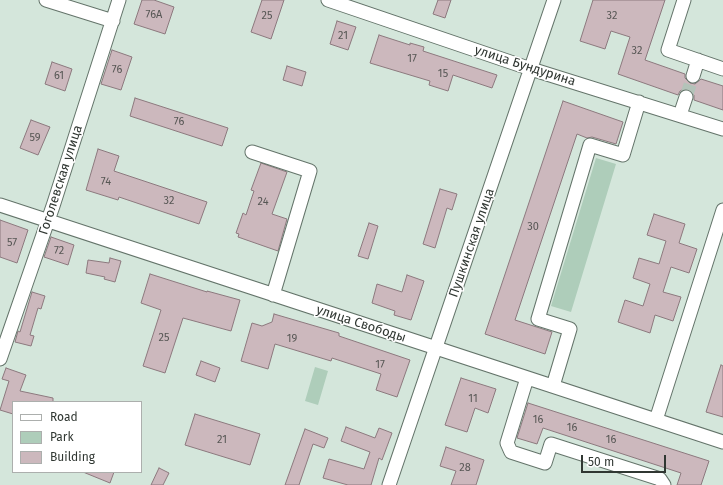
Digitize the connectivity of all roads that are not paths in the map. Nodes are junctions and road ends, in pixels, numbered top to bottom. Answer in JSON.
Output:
{"nodes":[{"id":1,"x":46,"y":0,"type":"edge"},
{"id":2,"x":119,"y":0,"type":"edge"},
{"id":3,"x":328,"y":0,"type":"edge"},
{"id":4,"x":554,"y":0,"type":"edge"},
{"id":5,"x":684,"y":0,"type":"edge"},
{"id":6,"x":113,"y":21,"type":"junction"},
{"id":7,"x":698,"y":60,"type":"junction"},
{"id":8,"x":723,"y":68,"type":"edge"},
{"id":9,"x":531,"y":69,"type":"junction"},
{"id":10,"x":693,"y":76,"type":"tunnel mouth"},
{"id":11,"x":686,"y":97,"type":"tunnel mouth"},
{"id":12,"x":639,"y":102,"type":"junction"},
{"id":13,"x":680,"y":115,"type":"junction"},
{"id":14,"x":723,"y":129,"type":"edge"},
{"id":15,"x":252,"y":152,"type":"dead end"},
{"id":16,"x":0,"y":205,"type":"edge"},
{"id":17,"x":723,"y":210,"type":"edge"},
{"id":18,"x":47,"y":221,"type":"junction"},
{"id":19,"x":273,"y":295,"type":"junction"},
{"id":20,"x":436,"y":348,"type":"junction"},
{"id":21,"x":0,"y":359,"type":"edge"},
{"id":22,"x":528,"y":378,"type":"junction"},
{"id":23,"x":553,"y":386,"type":"junction"},
{"id":24,"x":656,"y":420,"type":"junction"},
{"id":25,"x":723,"y":442,"type":"edge"},
{"id":26,"x":389,"y":485,"type":"edge"},
{"id":27,"x":664,"y":485,"type":"edge"}],
"edges":[{"from":1,"to":6,"type":"street"},
{"from":2,"to":6,"type":"street","name":"Гоголевская улица"},
{"from":3,"to":9,"type":"street","name":"улица Бундурина"},
{"from":4,"to":9,"type":"street","name":"Пушкинская улица"},
{"from":5,"to":7,"type":"street"},
{"from":6,"to":18,"type":"street","name":"Гоголевская улица"},
{"from":7,"to":8,"type":"street"},
{"from":7,"to":10,"type":"street"},
{"from":9,"to":12,"type":"street","name":"улица Бундурина"},
{"from":9,"to":20,"type":"street","name":"Пушкинская улица"},
{"from":11,"to":13,"type":"street"},
{"from":12,"to":13,"type":"street","name":"улица Бундурина"},
{"from":12,"to":23,"type":"street"},
{"from":13,"to":14,"type":"street","name":"улица Бундурина"},
{"from":15,"to":19,"type":"street"},
{"from":16,"to":18,"type":"street","name":"улица Свободы"},
{"from":17,"to":24,"type":"street"},
{"from":18,"to":19,"type":"street","name":"улица Свободы"},
{"from":18,"to":21,"type":"street","name":"Гоголевская улица"},
{"from":19,"to":20,"type":"street","name":"улица Свободы"},
{"from":20,"to":22,"type":"street","name":"улица Свободы"},
{"from":20,"to":26,"type":"street","name":"Пушкинская улица"},
{"from":22,"to":23,"type":"street","name":"улица Свободы"},
{"from":22,"to":27,"type":"street"},
{"from":23,"to":24,"type":"street","name":"улица Свободы"},
{"from":24,"to":25,"type":"street","name":"улица Свободы"}]}
